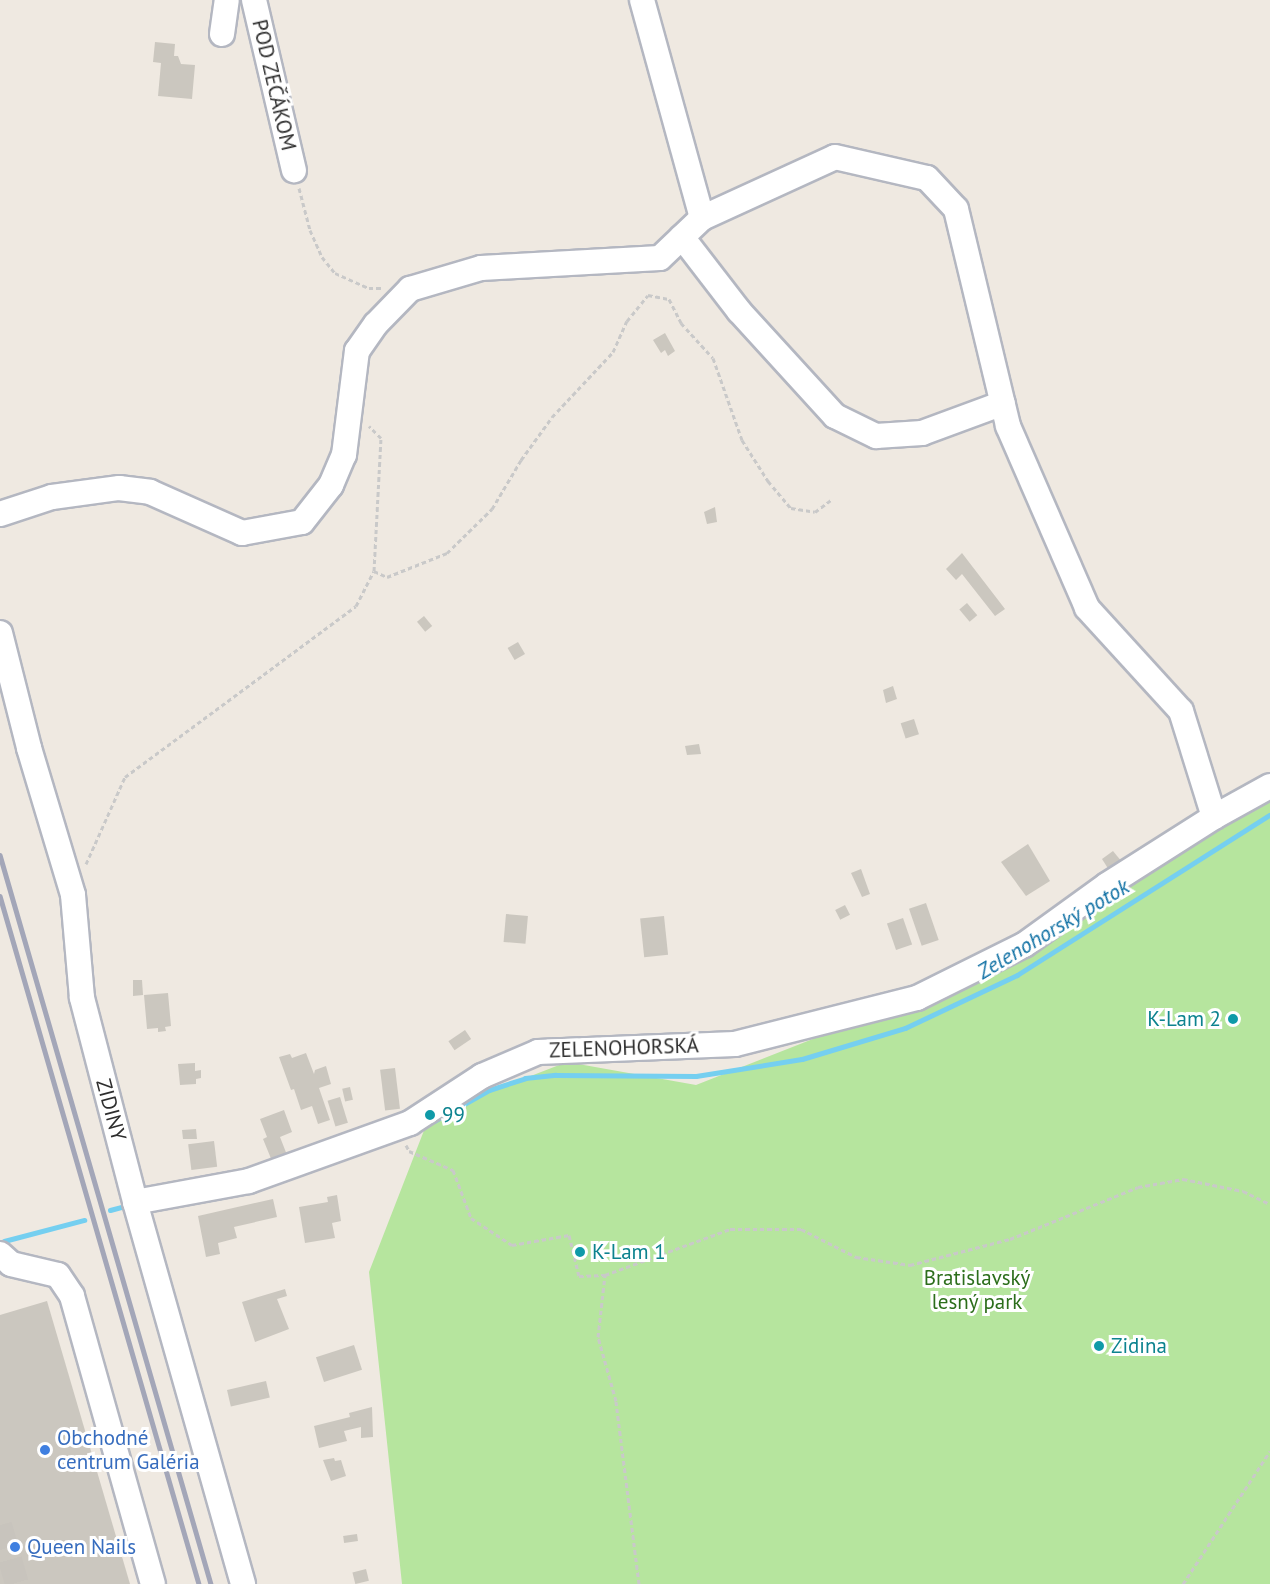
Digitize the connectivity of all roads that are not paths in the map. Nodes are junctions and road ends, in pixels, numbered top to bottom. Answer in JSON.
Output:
{"nodes":[{"id":1,"x":227,"y":0,"type":"edge"},
{"id":2,"x":254,"y":0,"type":"edge"},
{"id":3,"x":642,"y":0,"type":"edge"},
{"id":4,"x":222,"y":34,"type":"dead end"},
{"id":5,"x":294,"y":170,"type":"road end"},
{"id":6,"x":702,"y":218,"type":"junction"},
{"id":7,"x":682,"y":237,"type":"junction"},
{"id":8,"x":1003,"y":403,"type":"junction"},
{"id":9,"x":0,"y":514,"type":"edge"},
{"id":10,"x":0,"y":633,"type":"edge"},
{"id":11,"x":1270,"y":786,"type":"edge"},
{"id":12,"x":1214,"y":817,"type":"junction"},
{"id":13,"x":135,"y":1202,"type":"junction"},
{"id":14,"x":0,"y":1254,"type":"edge"},
{"id":15,"x":153,"y":1584,"type":"edge"},
{"id":16,"x":243,"y":1584,"type":"edge"}],
"edges":[{"from":1,"to":4,"type":"street"},
{"from":2,"to":5,"type":"street","name":"POD ZEČÁKOM"},
{"from":3,"to":6,"type":"street"},
{"from":6,"to":7,"type":"street"},
{"from":6,"to":8,"type":"street"},
{"from":7,"to":8,"type":"street"},
{"from":7,"to":9,"type":"street"},
{"from":8,"to":12,"type":"street"},
{"from":10,"to":13,"type":"street","name":"ZIDINY"},
{"from":11,"to":12,"type":"street","name":"ZELENOHORSKÁ"},
{"from":12,"to":13,"type":"street","name":"ZELENOHORSKÁ"},
{"from":13,"to":16,"type":"street","name":"ZIDINY"},
{"from":14,"to":15,"type":"street"}]}
